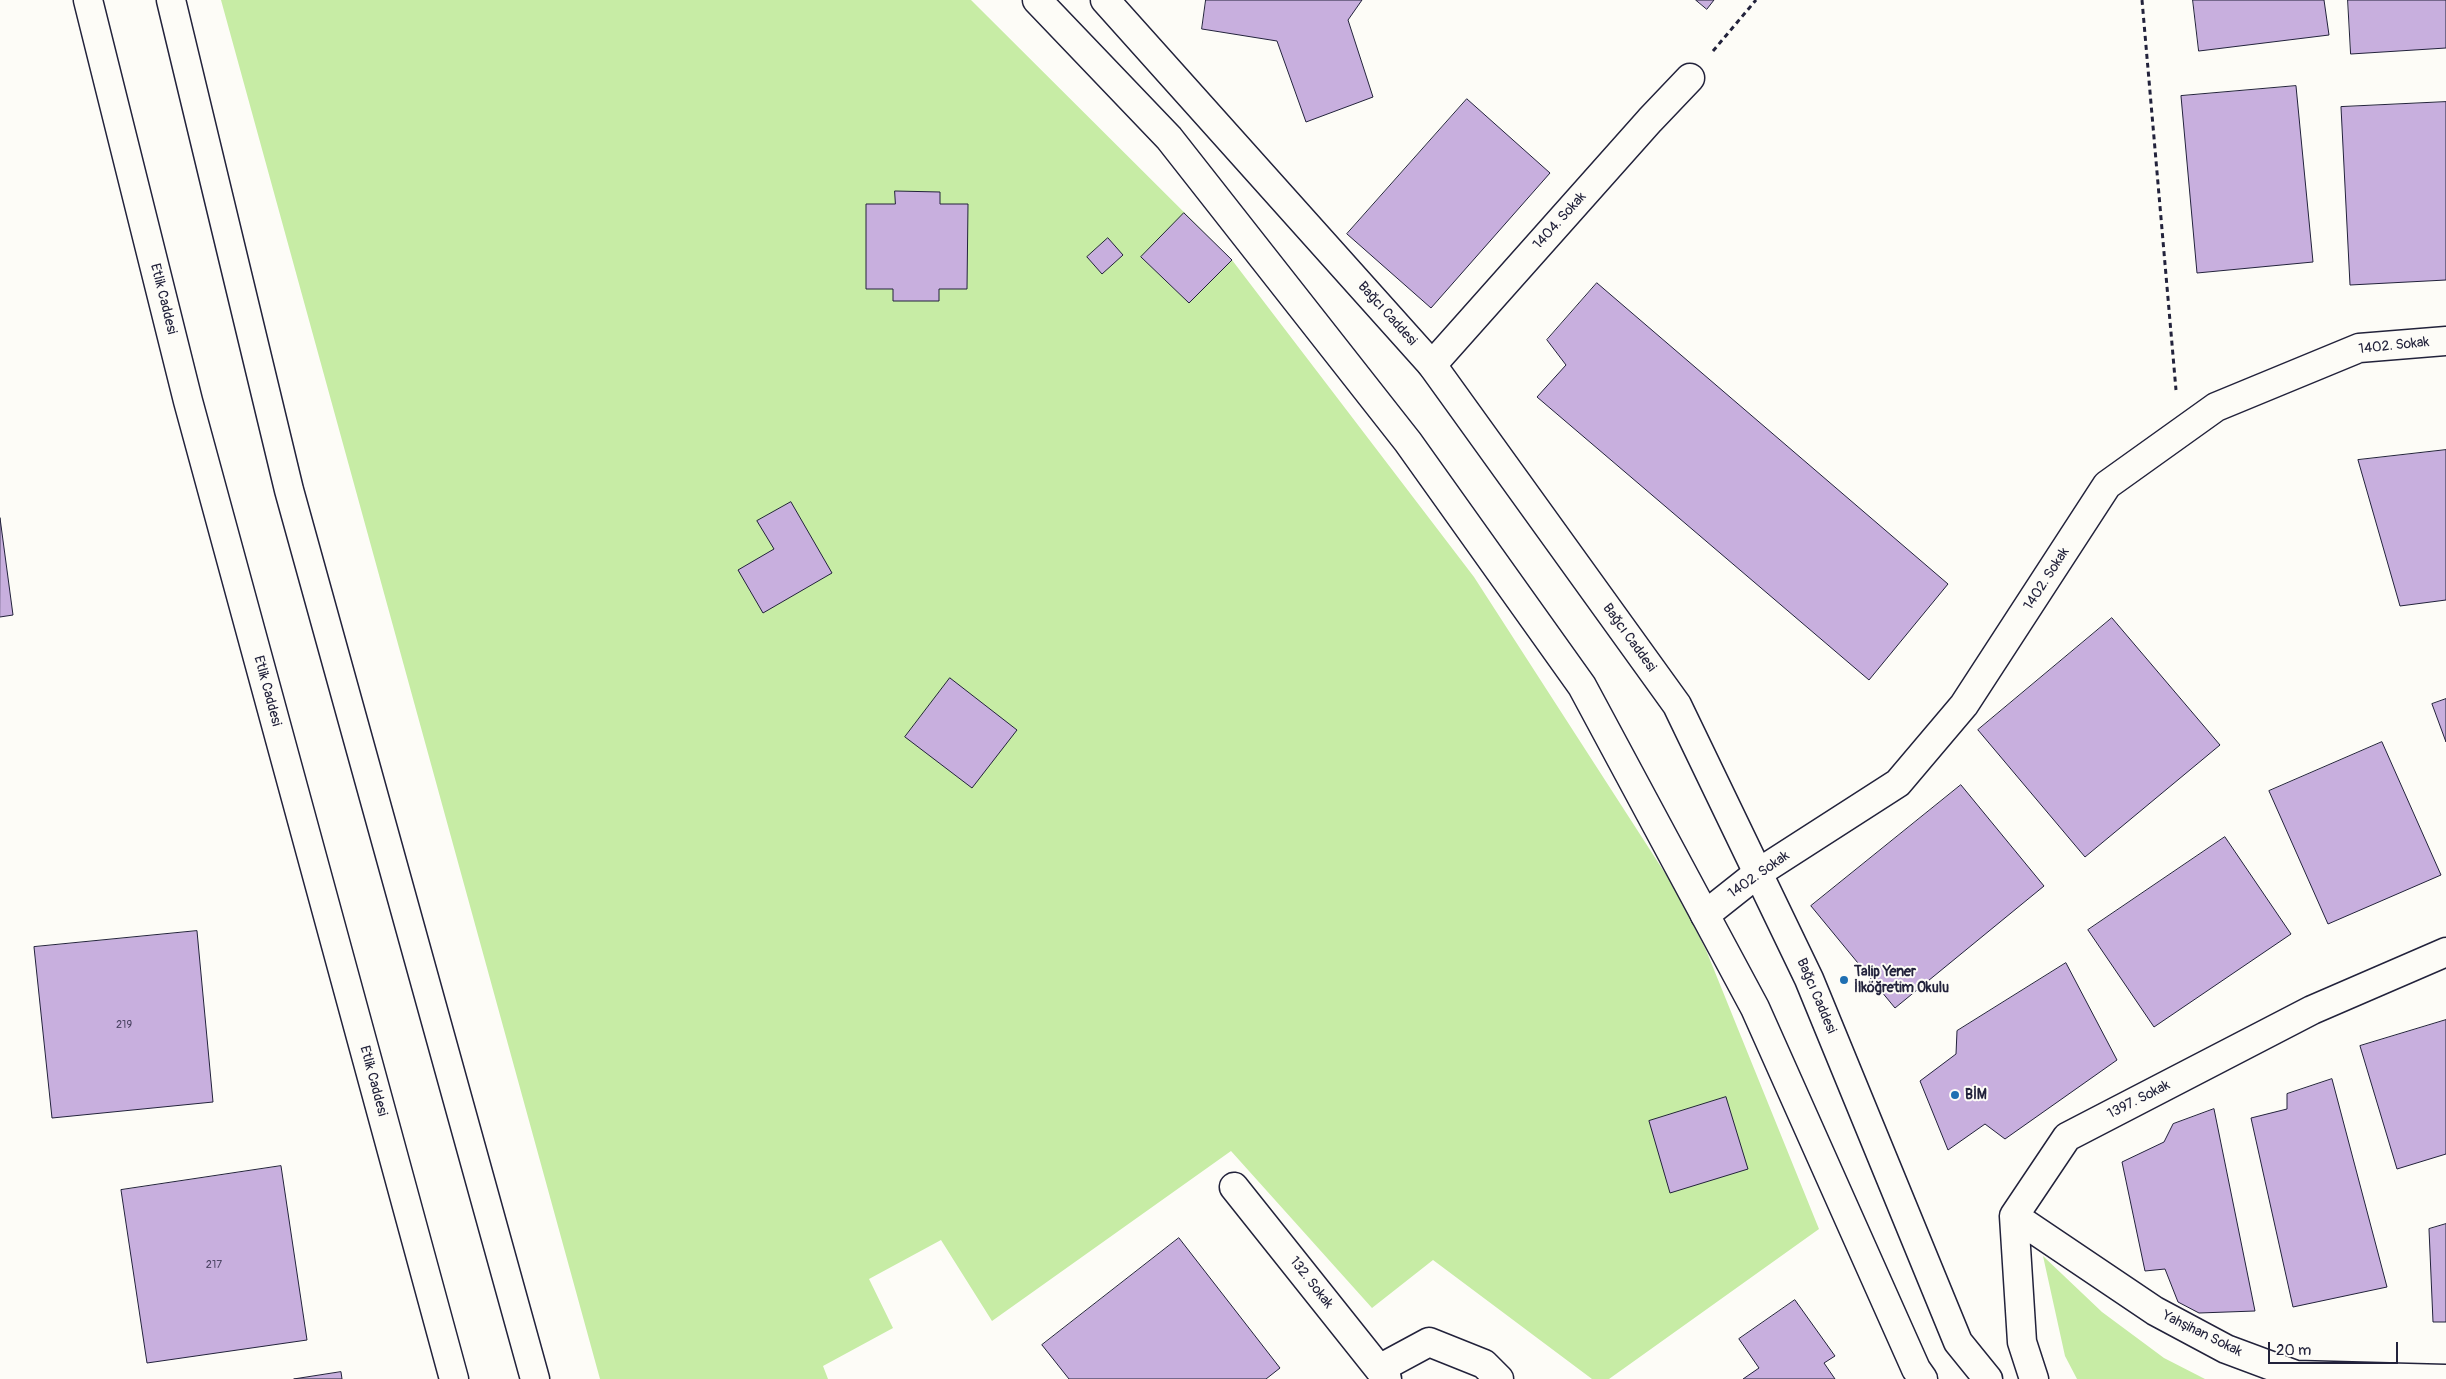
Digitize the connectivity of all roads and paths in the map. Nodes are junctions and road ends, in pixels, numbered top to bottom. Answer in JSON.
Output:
{"nodes":[{"id":1,"x":88,"y":0,"type":"edge"},
{"id":2,"x":171,"y":0,"type":"edge"},
{"id":3,"x":1037,"y":0,"type":"edge"},
{"id":4,"x":1105,"y":0,"type":"edge"},
{"id":5,"x":1756,"y":0,"type":"edge"},
{"id":6,"x":2142,"y":0,"type":"edge"},
{"id":7,"x":1690,"y":78,"type":"joint"},
{"id":8,"x":2446,"y":342,"type":"edge"},
{"id":9,"x":1432,"y":365,"type":"junction"},
{"id":10,"x":2179,"y":434,"type":"junction"},
{"id":11,"x":1758,"y":874,"type":"junction"},
{"id":12,"x":1705,"y":915,"type":"junction"},
{"id":13,"x":2446,"y":952,"type":"edge"},
{"id":14,"x":1234,"y":1187,"type":"dead end"},
{"id":15,"x":2014,"y":1216,"type":"junction"},
{"id":16,"x":1383,"y":1374,"type":"edge"},
{"id":17,"x":454,"y":1379,"type":"edge"},
{"id":18,"x":536,"y":1379,"type":"edge"},
{"id":19,"x":1500,"y":1379,"type":"edge"},
{"id":20,"x":1923,"y":1379,"type":"edge"},
{"id":21,"x":1988,"y":1379,"type":"edge"},
{"id":22,"x":2034,"y":1379,"type":"edge"},
{"id":23,"x":2446,"y":1379,"type":"edge"}],
"edges":[{"from":1,"to":17,"type":"main road","name":"Etlik Caddesi"},
{"from":2,"to":18,"type":"main road"},
{"from":3,"to":12,"type":"main road"},
{"from":4,"to":9,"type":"main road","name":"Bağcı Caddesi"},
{"from":5,"to":7,"type":"path"},
{"from":6,"to":10,"type":"path"},
{"from":7,"to":9,"type":"main road","name":"1404. Sokak"},
{"from":8,"to":10,"type":"main road","name":"1402. Sokak"},
{"from":9,"to":11,"type":"main road","name":"Bağcı Caddesi"},
{"from":10,"to":11,"type":"main road","name":"1402. Sokak"},
{"from":11,"to":12,"type":"main road","name":"1402. Sokak"},
{"from":11,"to":21,"type":"main road","name":"Bağcı Caddesi"},
{"from":12,"to":20,"type":"main road"},
{"from":13,"to":15,"type":"main road","name":"1397. Sokak"},
{"from":14,"to":16,"type":"main road","name":"132. Sokak"},
{"from":15,"to":22,"type":"main road"},
{"from":15,"to":23,"type":"main road","name":"Yahşihan Sokak"},
{"from":16,"to":19,"type":"main road"}]}
